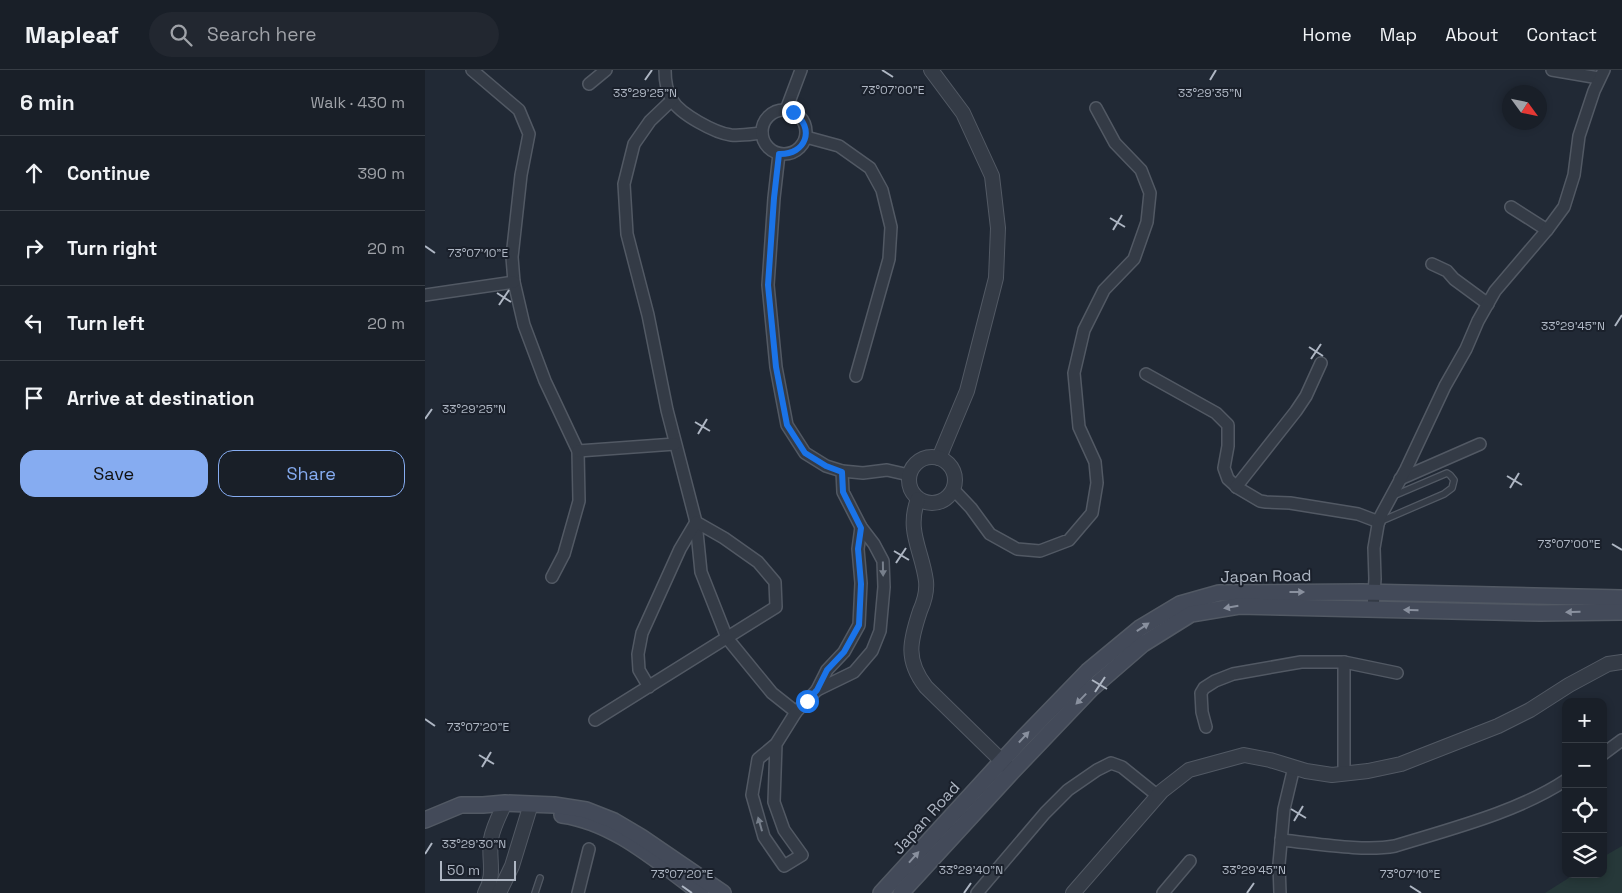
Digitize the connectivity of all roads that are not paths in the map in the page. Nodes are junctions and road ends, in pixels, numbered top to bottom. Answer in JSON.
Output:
{"nodes":[{"id":1,"x":472,"y":70,"type":"edge"},
{"id":2,"x":605,"y":70,"type":"edge"},
{"id":3,"x":665,"y":70,"type":"edge"},
{"id":4,"x":801,"y":70,"type":"edge"},
{"id":5,"x":931,"y":70,"type":"edge"},
{"id":6,"x":1553,"y":70,"type":"edge"},
{"id":7,"x":1602,"y":74,"type":"edge"},
{"id":8,"x":589,"y":84,"type":"dead end"},
{"id":9,"x":672,"y":100,"type":"junction"},
{"id":10,"x":1096,"y":108,"type":"dead end"},
{"id":11,"x":786,"y":110,"type":"junction"},
{"id":12,"x":762,"y":133,"type":"junction"},
{"id":13,"x":805,"y":137,"type":"junction"},
{"id":14,"x":779,"y":154,"type":"junction"},
{"id":15,"x":1511,"y":207,"type":"dead end"},
{"id":16,"x":1547,"y":230,"type":"junction"},
{"id":17,"x":1432,"y":264,"type":"dead end"},
{"id":18,"x":515,"y":282,"type":"junction"},
{"id":19,"x":425,"y":295,"type":"edge"},
{"id":20,"x":1488,"y":304,"type":"junction"},
{"id":21,"x":1321,"y":363,"type":"dead end"},
{"id":22,"x":1146,"y":374,"type":"dead end"},
{"id":23,"x":856,"y":376,"type":"dead end"},
{"id":24,"x":675,"y":444,"type":"junction"},
{"id":25,"x":1480,"y":444,"type":"dead end"},
{"id":26,"x":579,"y":450,"type":"junction"},
{"id":27,"x":939,"y":458,"type":"junction"},
{"id":28,"x":842,"y":472,"type":"junction"},
{"id":29,"x":909,"y":475,"type":"junction"},
{"id":30,"x":1400,"y":479,"type":"junction"},
{"id":31,"x":1236,"y":487,"type":"junction"},
{"id":32,"x":953,"y":489,"type":"junction"},
{"id":33,"x":1391,"y":496,"type":"junction"},
{"id":34,"x":917,"y":498,"type":"junction"},
{"id":35,"x":696,"y":522,"type":"junction"},
{"id":36,"x":1379,"y":522,"type":"junction"},
{"id":37,"x":861,"y":528,"type":"junction"},
{"id":38,"x":552,"y":577,"type":"dead end"},
{"id":39,"x":1374,"y":592,"type":"junction"},
{"id":40,"x":1622,"y":598,"type":"edge"},
{"id":41,"x":1373,"y":608,"type":"junction"},
{"id":42,"x":1622,"y":612,"type":"edge"},
{"id":43,"x":727,"y":638,"type":"junction"},
{"id":44,"x":1344,"y":662,"type":"junction"},
{"id":45,"x":1622,"y":662,"type":"edge"},
{"id":46,"x":1397,"y":673,"type":"dead end"},
{"id":47,"x":649,"y":686,"type":"junction"},
{"id":48,"x":817,"y":690,"type":"junction"},
{"id":49,"x":796,"y":712,"type":"junction"},
{"id":50,"x":595,"y":720,"type":"dead end"},
{"id":51,"x":1206,"y":727,"type":"dead end"},
{"id":52,"x":1622,"y":740,"type":"edge"},
{"id":53,"x":776,"y":744,"type":"junction"},
{"id":54,"x":1607,"y":751,"type":"edge"},
{"id":55,"x":1007,"y":767,"type":"junction"},
{"id":56,"x":1294,"y":767,"type":"junction"},
{"id":57,"x":1344,"y":774,"type":"junction"},
{"id":58,"x":1562,"y":783,"type":"edge"},
{"id":59,"x":1159,"y":796,"type":"junction"},
{"id":60,"x":503,"y":807,"type":"junction"},
{"id":61,"x":530,"y":808,"type":"junction"},
{"id":62,"x":425,"y":820,"type":"edge"},
{"id":63,"x":1281,"y":840,"type":"junction"},
{"id":64,"x":589,"y":849,"type":"dead end"},
{"id":65,"x":1190,"y":861,"type":"dead end"},
{"id":66,"x":540,"y":878,"type":"dead end"},
{"id":67,"x":485,"y":893,"type":"edge"},
{"id":68,"x":499,"y":893,"type":"edge"},
{"id":69,"x":535,"y":893,"type":"edge"},
{"id":70,"x":578,"y":893,"type":"edge"},
{"id":71,"x":701,"y":893,"type":"edge"},
{"id":72,"x":723,"y":893,"type":"edge"},
{"id":73,"x":881,"y":893,"type":"edge"},
{"id":74,"x":901,"y":893,"type":"edge"},
{"id":75,"x":977,"y":893,"type":"edge"},
{"id":76,"x":1073,"y":893,"type":"edge"},
{"id":77,"x":1163,"y":893,"type":"edge"},
{"id":78,"x":1280,"y":893,"type":"edge"}],
"edges":[{"from":1,"to":18,"type":"street"},
{"from":2,"to":8,"type":"street"},
{"from":3,"to":9,"type":"street"},
{"from":4,"to":11,"type":"street"},
{"from":5,"to":27,"type":"street"},
{"from":6,"to":7,"type":"street"},
{"from":7,"to":16,"type":"street"},
{"from":9,"to":12,"type":"street"},
{"from":9,"to":24,"type":"street"},
{"from":10,"to":32,"type":"street"},
{"from":11,"to":12,"type":"street"},
{"from":11,"to":13,"type":"street"},
{"from":12,"to":14,"type":"street"},
{"from":13,"to":14,"type":"street"},
{"from":13,"to":23,"type":"street"},
{"from":14,"to":28,"type":"street"},
{"from":15,"to":16,"type":"street"},
{"from":16,"to":20,"type":"street"},
{"from":17,"to":20,"type":"street"},
{"from":18,"to":19,"type":"street"},
{"from":18,"to":26,"type":"street"},
{"from":20,"to":30,"type":"street"},
{"from":21,"to":31,"type":"street"},
{"from":22,"to":31,"type":"street"},
{"from":24,"to":26,"type":"street"},
{"from":24,"to":35,"type":"street"},
{"from":25,"to":30,"type":"street"},
{"from":26,"to":38,"type":"street"},
{"from":27,"to":29,"type":"street"},
{"from":27,"to":32,"type":"street"},
{"from":28,"to":29,"type":"street"},
{"from":28,"to":37,"type":"street"},
{"from":29,"to":34,"type":"street"},
{"from":30,"to":33,"type":"street"},
{"from":31,"to":36,"type":"street"},
{"from":32,"to":34,"type":"street"},
{"from":33,"to":36,"type":"street"},
{"from":33,"to":36,"type":"lane"},
{"from":34,"to":55,"type":"street"},
{"from":35,"to":43,"type":"street"},
{"from":35,"to":43,"type":"street"},
{"from":35,"to":47,"type":"street"},
{"from":36,"to":39,"type":"street"},
{"from":37,"to":48,"type":"street"},
{"from":37,"to":48,"type":"street","one_way":true},
{"from":39,"to":40,"type":"main road","name":"Japan Road"},
{"from":39,"to":41,"type":"street"},
{"from":55,"to":39,"type":"main road","name":"Japan Road","one_way":true},
{"from":42,"to":41,"type":"main road","name":"Japan Road","one_way":true},
{"from":41,"to":55,"type":"main road","name":"Japan Road","one_way":true},
{"from":43,"to":47,"type":"street"},
{"from":43,"to":49,"type":"street"},
{"from":44,"to":46,"type":"street"},
{"from":44,"to":51,"type":"street"},
{"from":44,"to":57,"type":"street"},
{"from":45,"to":57,"type":"street"},
{"from":47,"to":50,"type":"street"},
{"from":48,"to":49,"type":"street"},
{"from":49,"to":53,"type":"street"},
{"from":52,"to":54,"type":"street"},
{"from":53,"to":53,"type":"street","one_way":true},
{"from":73,"to":55,"type":"main road","name":"Japan Road","one_way":true},
{"from":55,"to":74,"type":"main road","name":"Japan Road"},
{"from":56,"to":57,"type":"street"},
{"from":56,"to":59,"type":"street"},
{"from":56,"to":63,"type":"street"},
{"from":58,"to":63,"type":"street"},
{"from":59,"to":75,"type":"street"},
{"from":59,"to":76,"type":"street"},
{"from":60,"to":61,"type":"main road"},
{"from":60,"to":62,"type":"main road"},
{"from":60,"to":67,"type":"street"},
{"from":61,"to":68,"type":"street"},
{"from":61,"to":71,"type":"main road"},
{"from":61,"to":72,"type":"main road"},
{"from":63,"to":78,"type":"street"},
{"from":64,"to":70,"type":"street"},
{"from":65,"to":77,"type":"street"},
{"from":66,"to":69,"type":"lane"}]}
